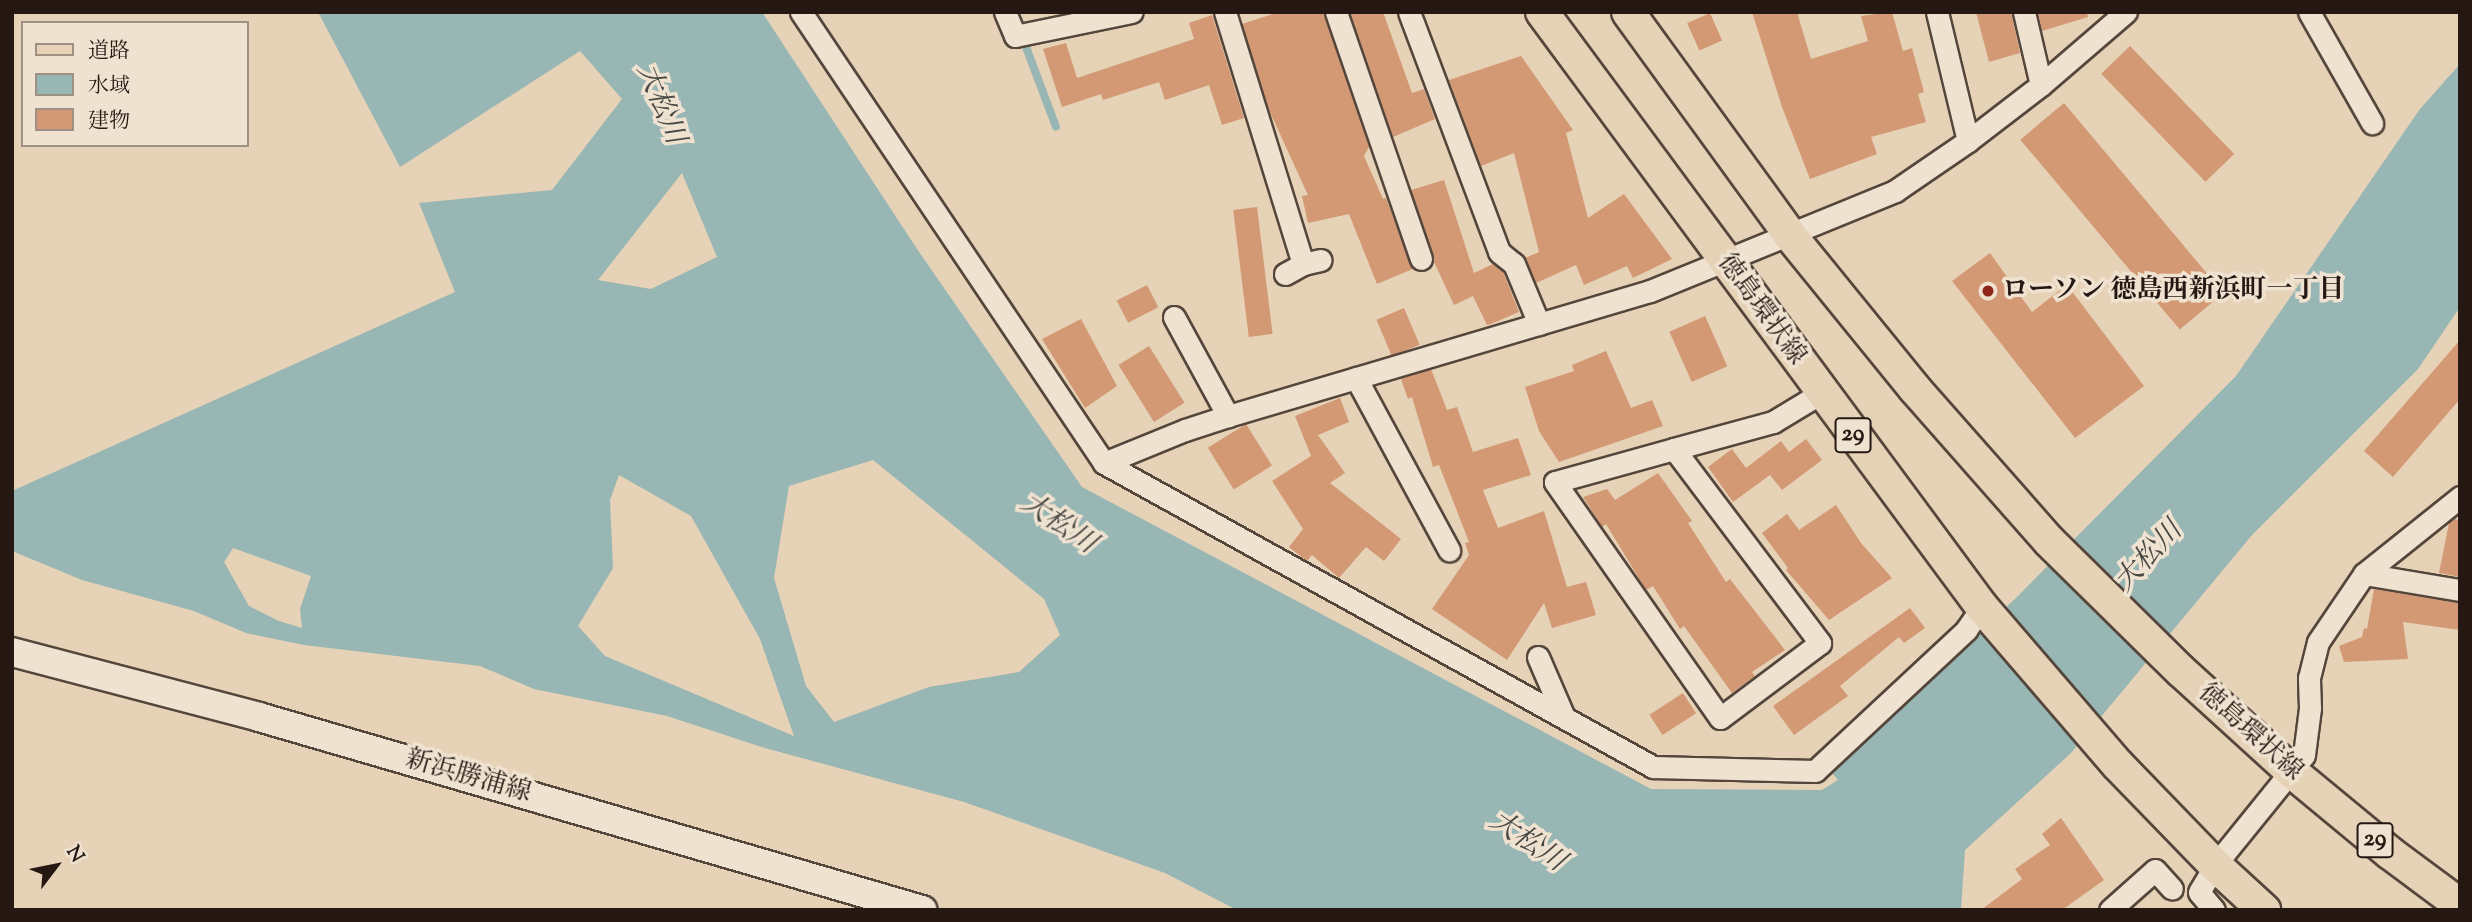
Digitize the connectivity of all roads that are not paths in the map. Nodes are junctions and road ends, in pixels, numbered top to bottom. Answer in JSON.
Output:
{"nodes":[{"id":1,"x":801,"y":12,"type":"edge"},
{"id":2,"x":1005,"y":12,"type":"edge"},
{"id":3,"x":1132,"y":12,"type":"edge"},
{"id":4,"x":1225,"y":12,"type":"edge"},
{"id":5,"x":1336,"y":12,"type":"edge"},
{"id":6,"x":1409,"y":12,"type":"edge"},
{"id":7,"x":1542,"y":12,"type":"edge"},
{"id":8,"x":1628,"y":12,"type":"edge"},
{"id":9,"x":1937,"y":12,"type":"edge"},
{"id":10,"x":2024,"y":12,"type":"edge"},
{"id":11,"x":2126,"y":12,"type":"edge"},
{"id":12,"x":2309,"y":12,"type":"edge"},
{"id":13,"x":2041,"y":85,"type":"junction"},
{"id":14,"x":2372,"y":122,"type":"dead end"},
{"id":15,"x":1969,"y":141,"type":"junction"},
{"id":16,"x":1789,"y":234,"type":"junction"},
{"id":17,"x":1421,"y":259,"type":"dead end"},
{"id":18,"x":1726,"y":261,"type":"junction"},
{"id":19,"x":1303,"y":266,"type":"dead end"},
{"id":20,"x":1174,"y":317,"type":"dead end"},
{"id":21,"x":1539,"y":324,"type":"junction"},
{"id":22,"x":1356,"y":378,"type":"junction"},
{"id":23,"x":1821,"y":393,"type":"junction"},
{"id":24,"x":1228,"y":416,"type":"junction"},
{"id":25,"x":1674,"y":449,"type":"junction"},
{"id":26,"x":1104,"y":463,"type":"junction"},
{"id":27,"x":2460,"y":497,"type":"edge"},
{"id":28,"x":1450,"y":550,"type":"dead end"},
{"id":29,"x":2364,"y":574,"type":"junction"},
{"id":30,"x":2460,"y":590,"type":"edge"},
{"id":31,"x":1985,"y":610,"type":"junction"},
{"id":32,"x":12,"y":652,"type":"edge"},
{"id":33,"x":1538,"y":657,"type":"dead end"},
{"id":34,"x":1564,"y":717,"type":"junction"},
{"id":35,"x":2292,"y":772,"type":"junction"},
{"id":36,"x":2215,"y":866,"type":"junction"},
{"id":37,"x":2172,"y":889,"type":"dead end"},
{"id":38,"x":2460,"y":905,"type":"edge"},
{"id":39,"x":922,"y":910,"type":"edge"},
{"id":40,"x":2110,"y":910,"type":"edge"},
{"id":41,"x":2214,"y":910,"type":"edge"},
{"id":42,"x":2264,"y":910,"type":"edge"}],
"edges":[{"from":1,"to":26,"type":"street"},
{"from":2,"to":3,"type":"street"},
{"from":4,"to":19,"type":"street"},
{"from":5,"to":17,"type":"street"},
{"from":6,"to":21,"type":"street"},
{"from":7,"to":18,"type":"main road","name":"徳島環状線","number":"29"},
{"from":8,"to":16,"type":"main road","name":"徳島環状線","number":"29"},
{"from":9,"to":15,"type":"street"},
{"from":10,"to":13,"type":"street"},
{"from":11,"to":13,"type":"street"},
{"from":12,"to":14,"type":"street"},
{"from":13,"to":15,"type":"street"},
{"from":15,"to":16,"type":"street"},
{"from":16,"to":18,"type":"street"},
{"from":16,"to":35,"type":"main road","name":"徳島環状線","number":"29"},
{"from":18,"to":21,"type":"street"},
{"from":18,"to":23,"type":"main road","name":"徳島環状線","number":"29"},
{"from":20,"to":24,"type":"street"},
{"from":21,"to":22,"type":"street"},
{"from":22,"to":24,"type":"street"},
{"from":22,"to":28,"type":"street"},
{"from":23,"to":25,"type":"street"},
{"from":23,"to":31,"type":"main road","name":"徳島環状線","number":"29"},
{"from":24,"to":26,"type":"street"},
{"from":25,"to":25,"type":"street"},
{"from":26,"to":34,"type":"street"},
{"from":27,"to":29,"type":"street"},
{"from":29,"to":30,"type":"street"},
{"from":29,"to":35,"type":"street"},
{"from":31,"to":34,"type":"street"},
{"from":31,"to":36,"type":"main road","name":"徳島環状線","number":"29"},
{"from":32,"to":39,"type":"main road","name":"新浜勝浦線"},
{"from":33,"to":34,"type":"street"},
{"from":35,"to":36,"type":"street"},
{"from":35,"to":38,"type":"main road","name":"徳島環状線","number":"29"},
{"from":36,"to":41,"type":"street"},
{"from":36,"to":42,"type":"main road","name":"徳島環状線","number":"29"},
{"from":37,"to":40,"type":"street"}]}
